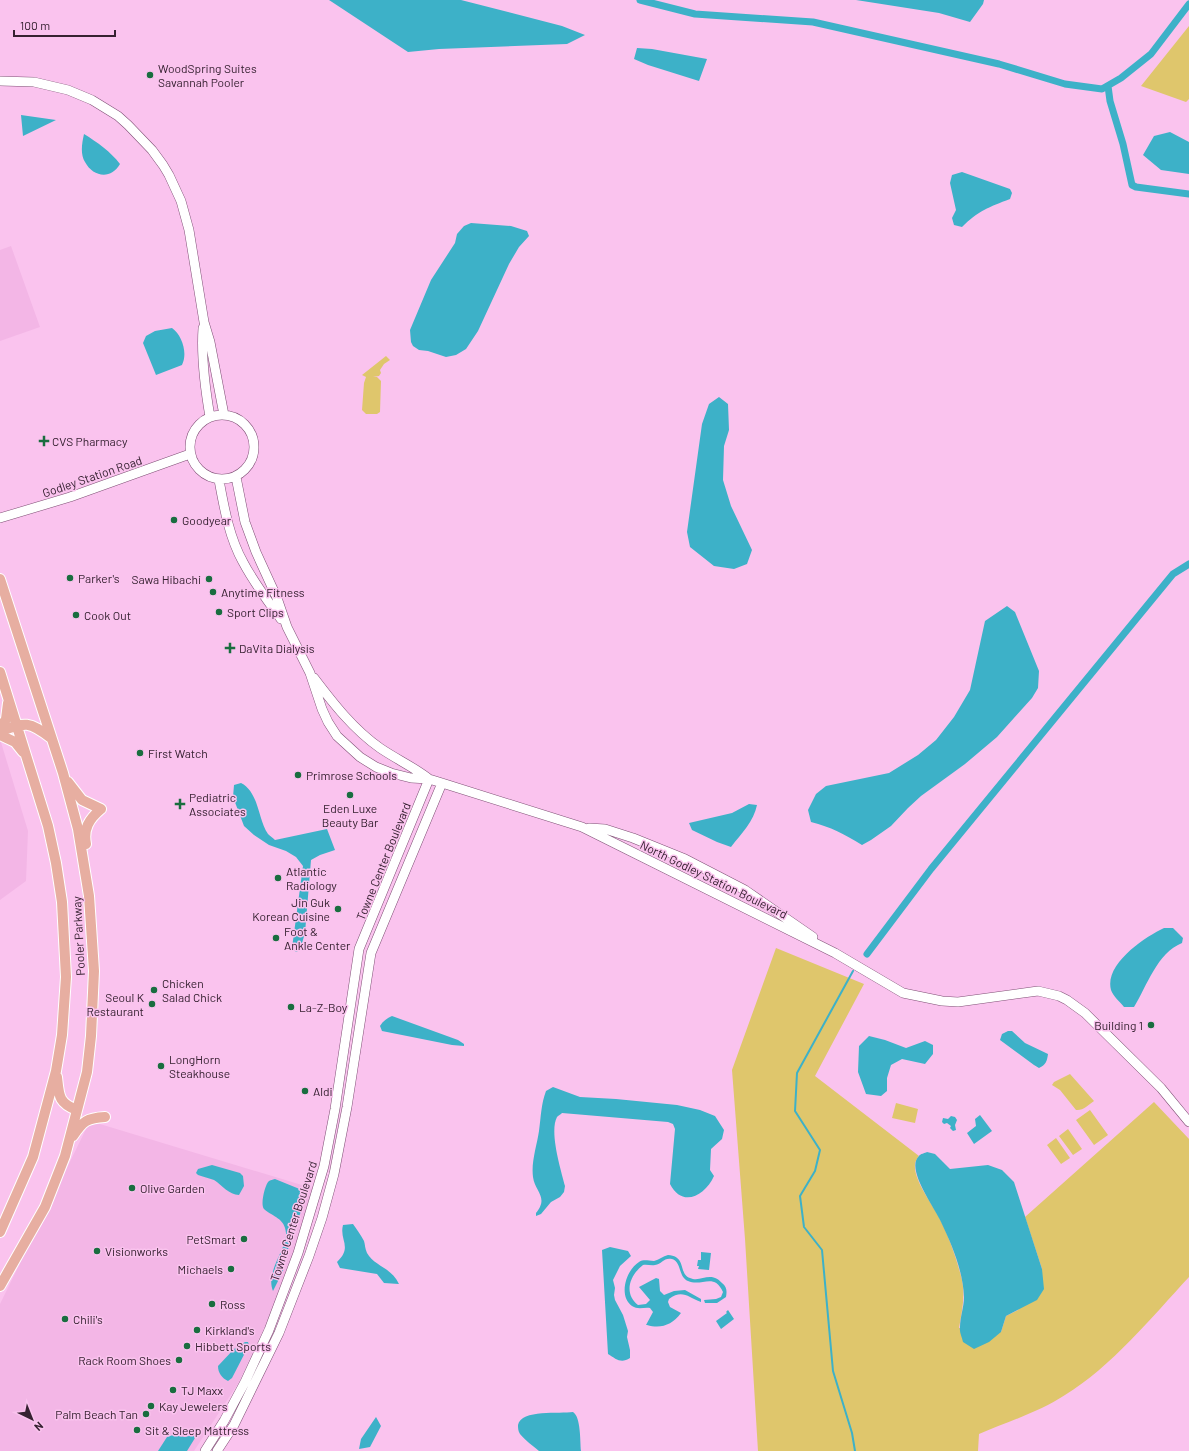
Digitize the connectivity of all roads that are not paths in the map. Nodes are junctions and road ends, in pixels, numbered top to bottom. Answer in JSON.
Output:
{"nodes":[{"id":1,"x":0,"y":81,"type":"edge"},
{"id":2,"x":204,"y":322,"type":"junction"},
{"id":3,"x":224,"y":414,"type":"junction"},
{"id":4,"x":210,"y":417,"type":"junction"},
{"id":5,"x":190,"y":454,"type":"junction"},
{"id":6,"x":236,"y":477,"type":"junction"},
{"id":7,"x":218,"y":480,"type":"junction"},
{"id":8,"x":0,"y":518,"type":"edge"},
{"id":9,"x":0,"y":579,"type":"edge"},
{"id":10,"x":287,"y":627,"type":"junction"},
{"id":11,"x":0,"y":672,"type":"edge"},
{"id":12,"x":310,"y":673,"type":"junction"},
{"id":13,"x":8,"y":697,"type":"junction"},
{"id":14,"x":17,"y":725,"type":"junction"},
{"id":15,"x":0,"y":730,"type":"edge"},
{"id":16,"x":0,"y":735,"type":"edge"},
{"id":17,"x":51,"y":738,"type":"junction"},
{"id":18,"x":28,"y":760,"type":"junction"},
{"id":19,"x":63,"y":773,"type":"junction"},
{"id":20,"x":429,"y":779,"type":"junction"},
{"id":21,"x":442,"y":783,"type":"junction"},
{"id":22,"x":582,"y":827,"type":"junction"},
{"id":23,"x":88,"y":888,"type":"junction"},
{"id":24,"x":835,"y":953,"type":"junction"},
{"id":25,"x":56,"y":1071,"type":"junction"},
{"id":26,"x":77,"y":1110,"type":"junction"},
{"id":27,"x":105,"y":1117,"type":"dead end"},
{"id":28,"x":1189,"y":1122,"type":"edge"},
{"id":29,"x":69,"y":1142,"type":"junction"},
{"id":30,"x":0,"y":1232,"type":"edge"},
{"id":31,"x":0,"y":1286,"type":"edge"},
{"id":32,"x":205,"y":1451,"type":"edge"},
{"id":33,"x":217,"y":1451,"type":"edge"}],
"edges":[{"from":1,"to":2,"type":"street"},
{"from":2,"to":3,"type":"street"},
{"from":2,"to":4,"type":"street"},
{"from":3,"to":4,"type":"street"},
{"from":3,"to":6,"type":"street"},
{"from":4,"to":5,"type":"street"},
{"from":5,"to":7,"type":"street"},
{"from":5,"to":8,"type":"street","name":"Godley Station Road"},
{"from":6,"to":7,"type":"street"},
{"from":6,"to":10,"type":"street","name":"North Godley Station Boulevard"},
{"from":7,"to":10,"type":"street","name":"North Godley Station Boulevard"},
{"from":9,"to":17,"type":"main road","name":"Pooler Parkway"},
{"from":10,"to":12,"type":"street","name":"North Godley Station Boulevard"},
{"from":11,"to":13,"type":"main road","name":"Pooler Parkway"},
{"from":12,"to":20,"type":"street","name":"North Godley Station Boulevard"},
{"from":12,"to":20,"type":"street","name":"North Godley Station Boulevard"},
{"from":13,"to":14,"type":"main road","name":"Pooler Parkway"},
{"from":13,"to":15,"type":"main road"},
{"from":14,"to":15,"type":"main road"},
{"from":14,"to":17,"type":"main road"},
{"from":14,"to":18,"type":"main road","name":"Pooler Parkway"},
{"from":16,"to":18,"type":"main road"},
{"from":17,"to":19,"type":"main road","name":"Pooler Parkway"},
{"from":18,"to":25,"type":"main road","name":"Pooler Parkway"},
{"from":19,"to":23,"type":"main road","name":"Pooler Parkway"},
{"from":19,"to":23,"type":"main road"},
{"from":20,"to":21,"type":"street","name":"North Godley Station Boulevard"},
{"from":20,"to":32,"type":"street","name":"Towne Center Boulevard"},
{"from":21,"to":22,"type":"street","name":"North Godley Station Boulevard"},
{"from":21,"to":33,"type":"street","name":"Towne Center Boulevard"},
{"from":22,"to":24,"type":"street","name":"North Godley Station Boulevard"},
{"from":22,"to":24,"type":"street","name":"North Godley Station Boulevard"},
{"from":23,"to":26,"type":"main road","name":"Pooler Parkway"},
{"from":24,"to":28,"type":"street","name":"North Godley Station Boulevard"},
{"from":25,"to":26,"type":"main road"},
{"from":25,"to":30,"type":"main road","name":"Pooler Parkway"},
{"from":26,"to":29,"type":"main road","name":"Pooler Parkway"},
{"from":27,"to":29,"type":"main road"},
{"from":29,"to":31,"type":"main road","name":"Pooler Parkway"}]}
